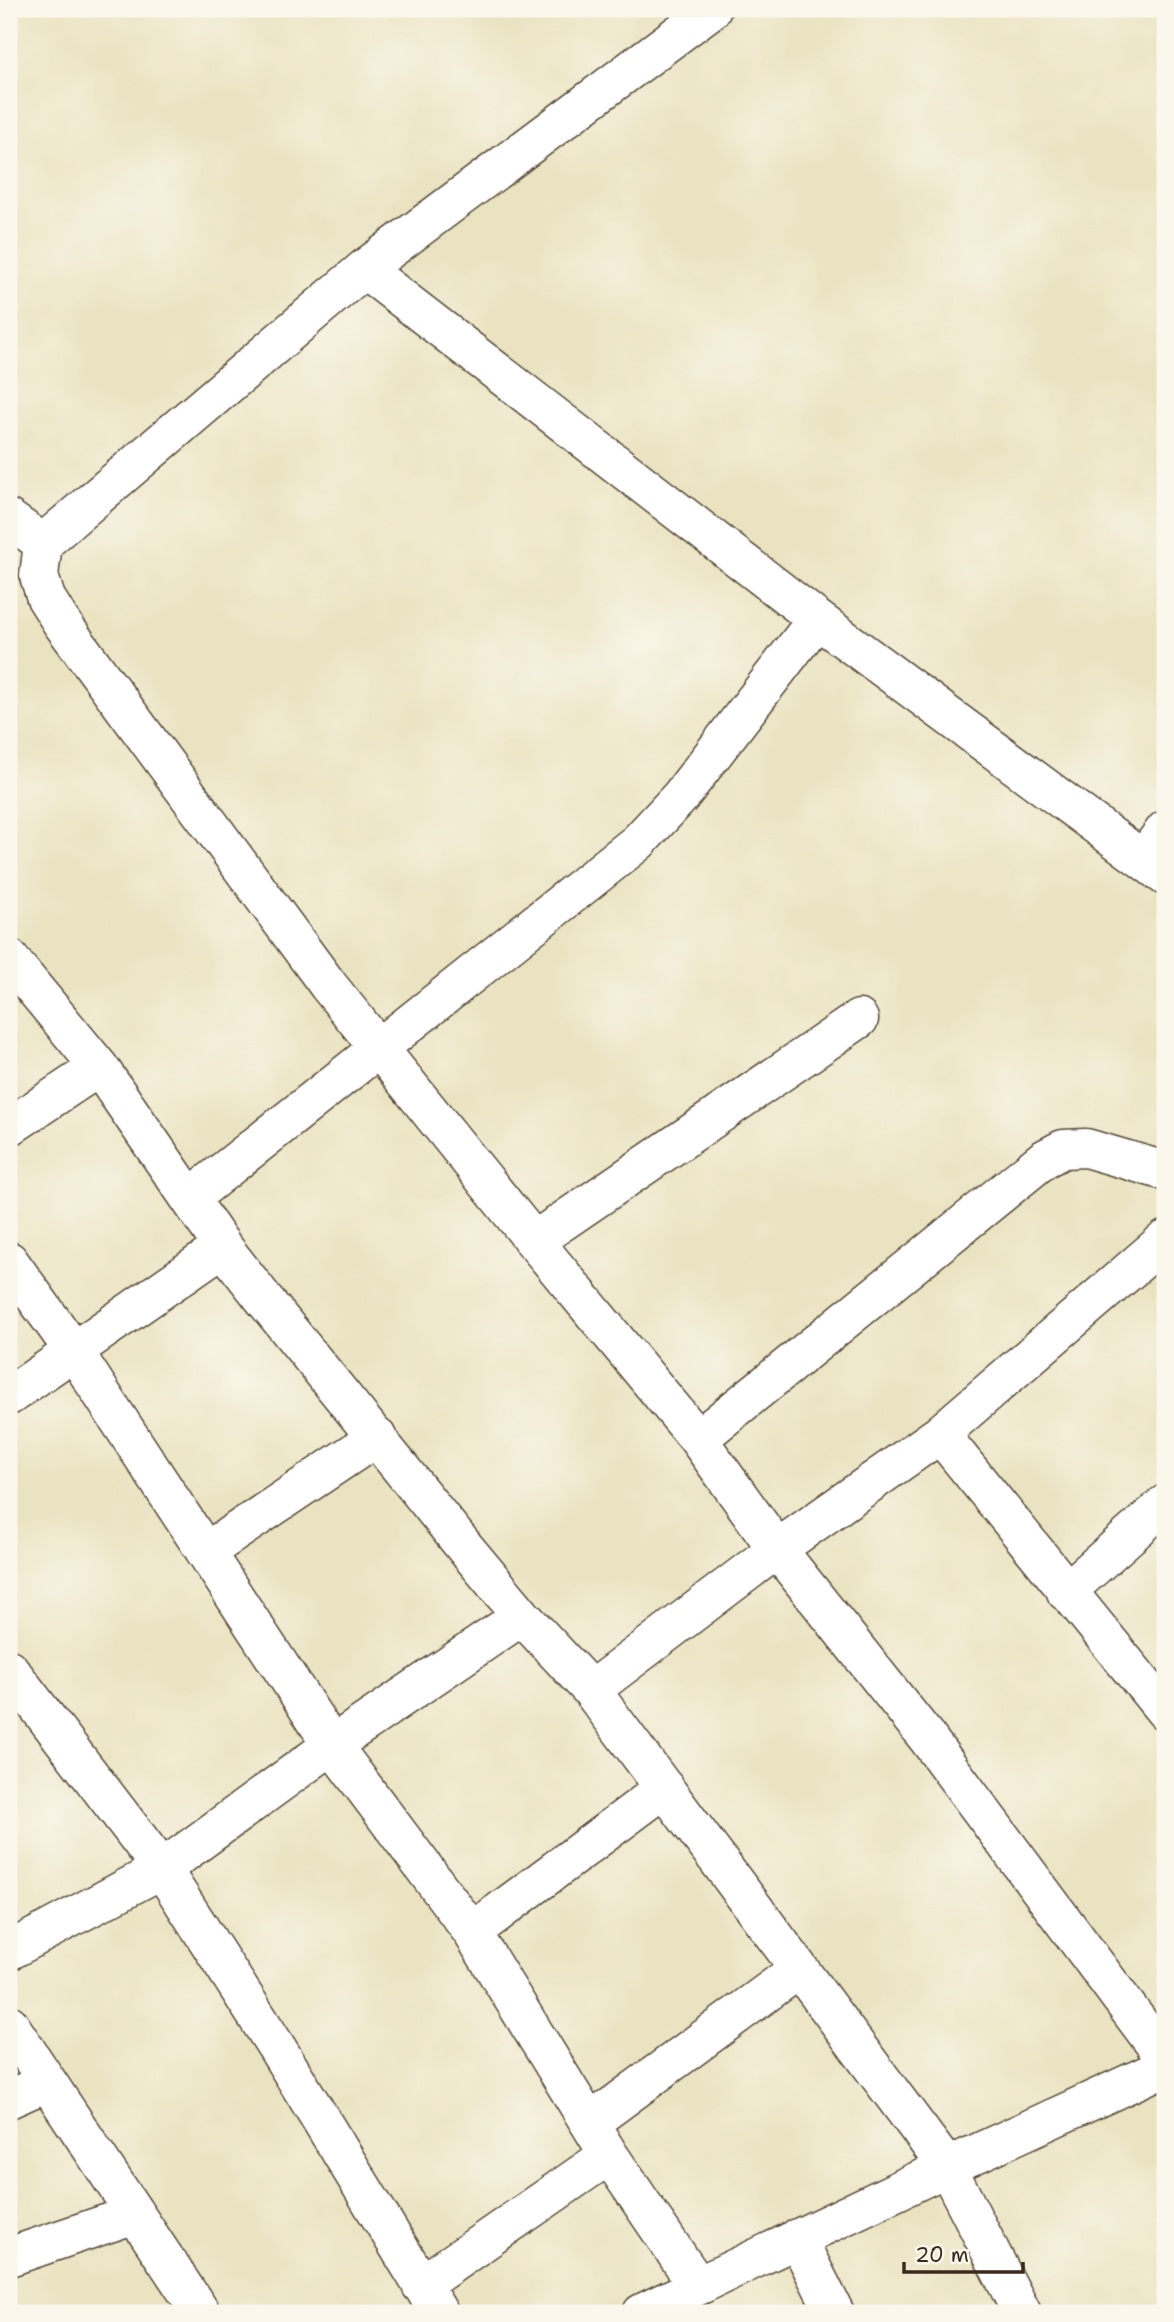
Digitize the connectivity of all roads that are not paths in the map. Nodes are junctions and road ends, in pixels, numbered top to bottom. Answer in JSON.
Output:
{"nodes":[{"id":1,"x":712,"y":9,"type":"edge"},
{"id":2,"x":364,"y":269,"type":"junction"},
{"id":3,"x":9,"y":519,"type":"edge"},
{"id":4,"x":43,"y":543,"type":"junction"},
{"id":5,"x":9,"y":568,"type":"edge"},
{"id":6,"x":817,"y":619,"type":"junction"},
{"id":7,"x":1165,"y":830,"type":"edge"},
{"id":8,"x":1154,"y":868,"type":"edge"},
{"id":9,"x":9,"y":958,"type":"edge"},
{"id":10,"x":859,"y":1019,"type":"dead end"},
{"id":11,"x":377,"y":1048,"type":"junction"},
{"id":12,"x":99,"y":1067,"type":"junction"},
{"id":13,"x":9,"y":1127,"type":"edge"},
{"id":14,"x":1165,"y":1171,"type":"edge"},
{"id":15,"x":190,"y":1198,"type":"junction"},
{"id":16,"x":1165,"y":1240,"type":"edge"},
{"id":17,"x":534,"y":1241,"type":"junction"},
{"id":18,"x":223,"y":1247,"type":"junction"},
{"id":19,"x":9,"y":1261,"type":"edge"},
{"id":20,"x":73,"y":1350,"type":"junction"},
{"id":21,"x":9,"y":1396,"type":"edge"},
{"id":22,"x":940,"y":1434,"type":"junction"},
{"id":23,"x":377,"y":1437,"type":"junction"},
{"id":24,"x":698,"y":1439,"type":"junction"},
{"id":25,"x":1165,"y":1504,"type":"edge"},
{"id":26,"x":777,"y":1549,"type":"junction"},
{"id":27,"x":206,"y":1551,"type":"junction"},
{"id":28,"x":1066,"y":1592,"type":"junction"},
{"id":29,"x":522,"y":1616,"type":"junction"},
{"id":30,"x":9,"y":1669,"type":"edge"},
{"id":31,"x":591,"y":1690,"type":"junction"},
{"id":32,"x":1165,"y":1711,"type":"edge"},
{"id":33,"x":332,"y":1745,"type":"junction"},
{"id":34,"x":665,"y":1788,"type":"junction"},
{"id":35,"x":162,"y":1870,"type":"junction"},
{"id":36,"x":472,"y":1932,"type":"junction"},
{"id":37,"x":9,"y":1951,"type":"edge"},
{"id":38,"x":800,"y":1969,"type":"junction"},
{"id":39,"x":9,"y":2024,"type":"edge"},
{"id":40,"x":1165,"y":2058,"type":"edge"},
{"id":41,"x":1165,"y":2067,"type":"edge"},
{"id":42,"x":47,"y":2082,"type":"junction"},
{"id":43,"x":9,"y":2099,"type":"edge"},
{"id":44,"x":591,"y":2122,"type":"junction"},
{"id":45,"x":609,"y":2155,"type":"junction"},
{"id":46,"x":947,"y":2167,"type":"junction"},
{"id":47,"x":135,"y":2214,"type":"junction"},
{"id":48,"x":797,"y":2238,"type":"junction"},
{"id":49,"x":9,"y":2257,"type":"edge"},
{"id":50,"x":430,"y":2299,"type":"edge"},
{"id":51,"x":671,"y":2303,"type":"edge"},
{"id":52,"x":201,"y":2313,"type":"edge"},
{"id":53,"x":835,"y":2313,"type":"edge"},
{"id":54,"x":1022,"y":2313,"type":"edge"}],
"edges":[{"from":1,"to":2,"type":"street"},
{"from":2,"to":4,"type":"street"},
{"from":2,"to":6,"type":"street"},
{"from":3,"to":4,"type":"street"},
{"from":4,"to":5,"type":"street"},
{"from":4,"to":11,"type":"street"},
{"from":6,"to":8,"type":"street"},
{"from":6,"to":11,"type":"street"},
{"from":7,"to":8,"type":"street"},
{"from":9,"to":12,"type":"street"},
{"from":10,"to":17,"type":"street"},
{"from":11,"to":15,"type":"street"},
{"from":11,"to":17,"type":"street"},
{"from":12,"to":13,"type":"street"},
{"from":12,"to":15,"type":"street"},
{"from":14,"to":24,"type":"street"},
{"from":15,"to":18,"type":"street"},
{"from":16,"to":22,"type":"street"},
{"from":17,"to":24,"type":"street"},
{"from":18,"to":20,"type":"street"},
{"from":18,"to":23,"type":"street"},
{"from":19,"to":20,"type":"street"},
{"from":20,"to":21,"type":"street"},
{"from":20,"to":27,"type":"street"},
{"from":22,"to":26,"type":"street"},
{"from":22,"to":28,"type":"street"},
{"from":23,"to":27,"type":"street"},
{"from":23,"to":29,"type":"street"},
{"from":24,"to":26,"type":"street"},
{"from":25,"to":28,"type":"street"},
{"from":26,"to":31,"type":"street"},
{"from":26,"to":40,"type":"street"},
{"from":27,"to":33,"type":"street"},
{"from":28,"to":32,"type":"street"},
{"from":29,"to":31,"type":"street"},
{"from":29,"to":33,"type":"street"},
{"from":30,"to":35,"type":"street"},
{"from":31,"to":34,"type":"street"},
{"from":33,"to":35,"type":"street"},
{"from":33,"to":36,"type":"street"},
{"from":34,"to":36,"type":"street"},
{"from":34,"to":38,"type":"street"},
{"from":35,"to":37,"type":"street"},
{"from":35,"to":50,"type":"street"},
{"from":36,"to":44,"type":"street"},
{"from":38,"to":44,"type":"street"},
{"from":38,"to":46,"type":"street"},
{"from":39,"to":42,"type":"street"},
{"from":41,"to":46,"type":"street"},
{"from":42,"to":43,"type":"street"},
{"from":42,"to":47,"type":"street"},
{"from":44,"to":45,"type":"street"},
{"from":45,"to":50,"type":"street"},
{"from":45,"to":51,"type":"street"},
{"from":46,"to":48,"type":"street"},
{"from":46,"to":54,"type":"street"},
{"from":47,"to":49,"type":"street"},
{"from":47,"to":52,"type":"street"},
{"from":48,"to":51,"type":"street"},
{"from":48,"to":53,"type":"street"}]}
